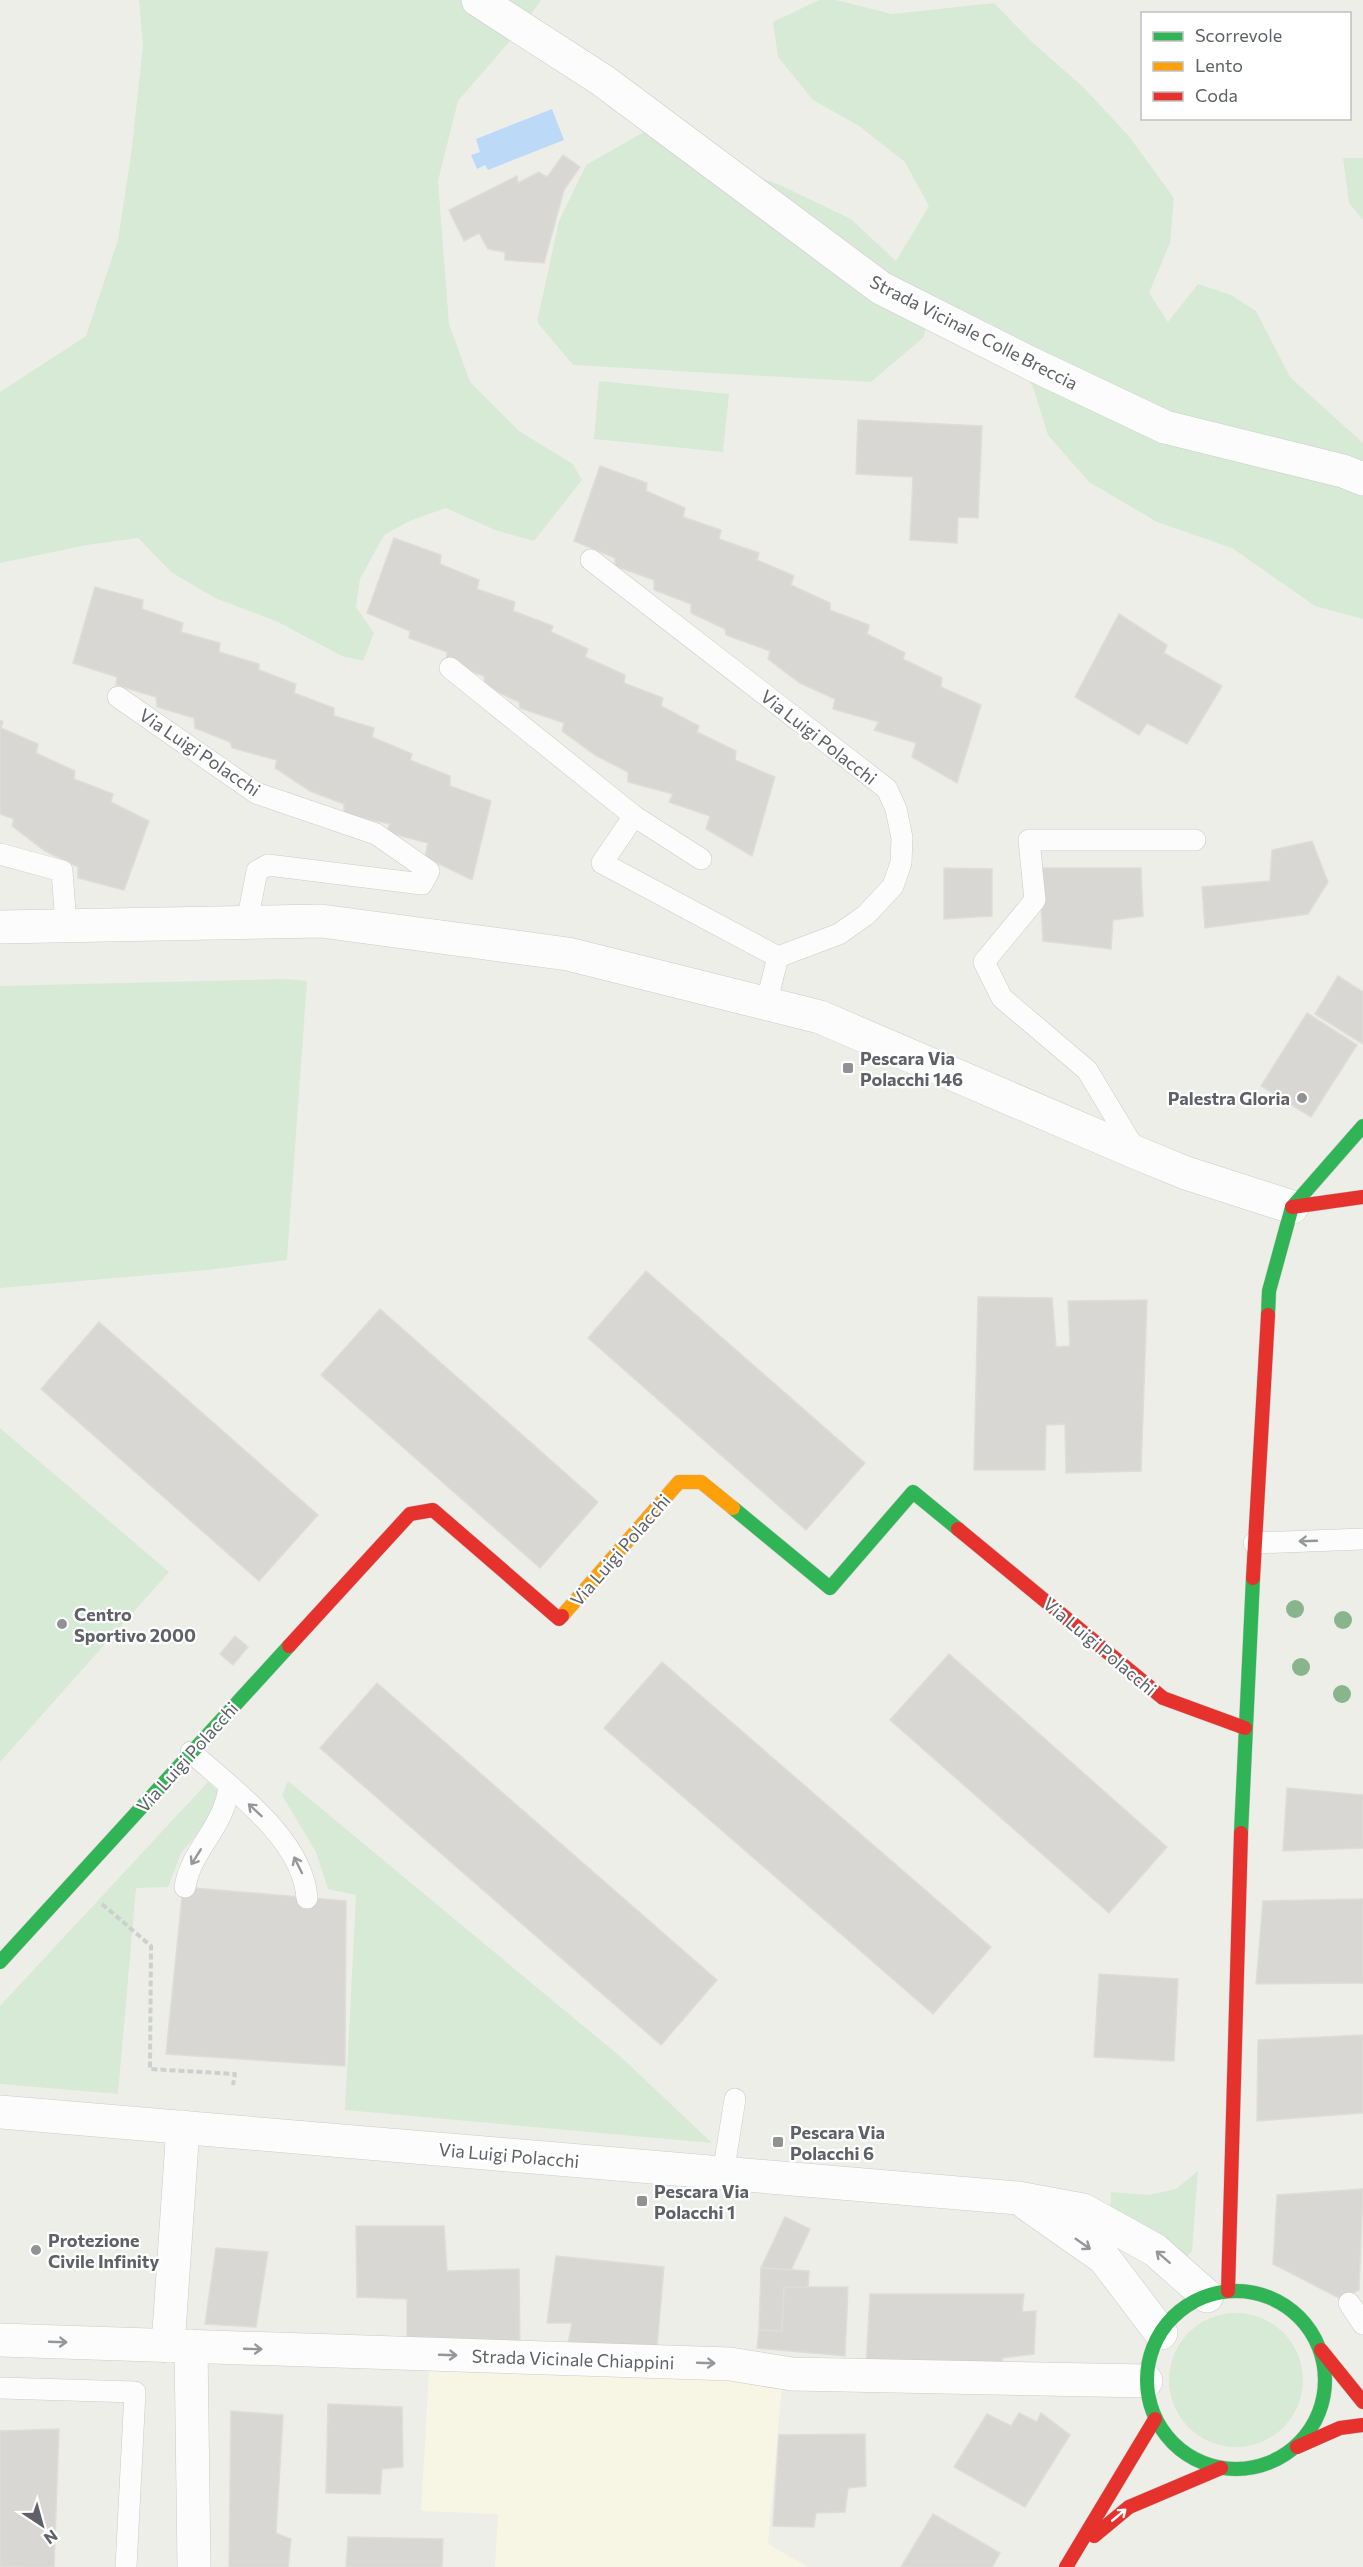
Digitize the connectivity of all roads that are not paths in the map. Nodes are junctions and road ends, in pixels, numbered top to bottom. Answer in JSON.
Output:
{"nodes":[{"id":1,"x":478,"y":0,"type":"edge"},
{"id":2,"x":1363,"y":479,"type":"edge"},
{"id":3,"x":591,"y":560,"type":"dead end"},
{"id":4,"x":450,"y":669,"type":"dead end"},
{"id":5,"x":118,"y":697,"type":"dead end"},
{"id":6,"x":634,"y":816,"type":"junction"},
{"id":7,"x":1195,"y":840,"type":"dead end"},
{"id":8,"x":0,"y":854,"type":"edge"},
{"id":9,"x":701,"y":859,"type":"dead end"},
{"id":10,"x":247,"y":922,"type":"junction"},
{"id":11,"x":66,"y":926,"type":"junction"},
{"id":12,"x":0,"y":927,"type":"edge"},
{"id":13,"x":778,"y":957,"type":"junction"},
{"id":14,"x":766,"y":1004,"type":"junction"},
{"id":15,"x":1363,"y":1126,"type":"edge"},
{"id":16,"x":1137,"y":1153,"type":"junction"},
{"id":17,"x":1363,"y":1197,"type":"edge"},
{"id":18,"x":1292,"y":1207,"type":"junction"},
{"id":19,"x":1363,"y":1539,"type":"edge"},
{"id":20,"x":1254,"y":1543,"type":"junction"},
{"id":21,"x":1245,"y":1728,"type":"junction"},
{"id":22,"x":191,"y":1752,"type":"junction"},
{"id":23,"x":229,"y":1786,"type":"junction"},
{"id":24,"x":185,"y":1887,"type":"dead end"},
{"id":25,"x":307,"y":1898,"type":"dead end"},
{"id":26,"x":0,"y":1962,"type":"edge"},
{"id":27,"x":735,"y":2099,"type":"dead end"},
{"id":28,"x":0,"y":2112,"type":"edge"},
{"id":29,"x":183,"y":2127,"type":"junction"},
{"id":30,"x":723,"y":2174,"type":"junction"},
{"id":31,"x":1018,"y":2198,"type":"junction"},
{"id":32,"x":1218,"y":2294,"type":"junction"},
{"id":33,"x":1349,"y":2303,"type":"dead end"},
{"id":34,"x":1363,"y":2324,"type":"edge"},
{"id":35,"x":1161,"y":2333,"type":"junction"},
{"id":36,"x":0,"y":2340,"type":"edge"},
{"id":37,"x":180,"y":2346,"type":"junction"},
{"id":38,"x":1319,"y":2347,"type":"junction"},
{"id":39,"x":1146,"y":2382,"type":"junction"},
{"id":40,"x":0,"y":2388,"type":"edge"},
{"id":41,"x":1363,"y":2402,"type":"edge"},
{"id":42,"x":1155,"y":2419,"type":"junction"},
{"id":43,"x":1363,"y":2425,"type":"edge"},
{"id":44,"x":1295,"y":2447,"type":"junction"},
{"id":45,"x":1221,"y":2468,"type":"junction"},
{"id":46,"x":1074,"y":2553,"type":"junction"},
{"id":47,"x":126,"y":2567,"type":"edge"},
{"id":48,"x":194,"y":2567,"type":"edge"},
{"id":49,"x":1066,"y":2567,"type":"edge"}],
"edges":[{"from":1,"to":2,"type":"street","name":"Strada Vicinale Colle Breccia"},
{"from":3,"to":13,"type":"lane","name":"Via Luigi Polacchi"},
{"from":4,"to":6,"type":"lane"},
{"from":5,"to":10,"type":"lane","name":"Via Luigi Polacchi"},
{"from":6,"to":9,"type":"lane"},
{"from":6,"to":13,"type":"lane"},
{"from":7,"to":16,"type":"lane"},
{"from":8,"to":11,"type":"lane"},
{"from":10,"to":11,"type":"street"},
{"from":10,"to":14,"type":"street"},
{"from":11,"to":12,"type":"street"},
{"from":13,"to":14,"type":"lane"},
{"from":14,"to":16,"type":"street"},
{"from":15,"to":18,"type":"street"},
{"from":16,"to":18,"type":"street"},
{"from":17,"to":18,"type":"street"},
{"from":18,"to":20,"type":"street"},
{"from":19,"to":20,"type":"lane","one_way":true},
{"from":20,"to":21,"type":"street"},
{"from":21,"to":22,"type":"street","name":"Via Luigi Polacchi"},
{"from":21,"to":32,"type":"street"},
{"from":22,"to":23,"type":"lane"},
{"from":22,"to":26,"type":"street","name":"Via Luigi Polacchi"},
{"from":23,"to":24,"type":"lane","one_way":true},
{"from":25,"to":23,"type":"lane","one_way":true},
{"from":27,"to":30,"type":"lane"},
{"from":28,"to":29,"type":"street","name":"Via Luigi Polacchi"},
{"from":29,"to":30,"type":"street","name":"Via Luigi Polacchi"},
{"from":29,"to":37,"type":"street"},
{"from":30,"to":31,"type":"street","name":"Via Luigi Polacchi"},
{"from":32,"to":31,"type":"street","name":"Via Luigi Polacchi","one_way":true},
{"from":31,"to":35,"type":"street","one_way":true},
{"from":32,"to":35,"type":"street"},
{"from":32,"to":38,"type":"street"},
{"from":33,"to":34,"type":"lane"},
{"from":35,"to":39,"type":"street"},
{"from":36,"to":37,"type":"street","name":"Strada Vicinale Chiappini","one_way":true},
{"from":37,"to":39,"type":"street","name":"Strada Vicinale Chiappini","one_way":true},
{"from":37,"to":48,"type":"street"},
{"from":38,"to":41,"type":"street"},
{"from":38,"to":44,"type":"street"},
{"from":39,"to":42,"type":"street"},
{"from":40,"to":47,"type":"lane"},
{"from":42,"to":45,"type":"street"},
{"from":42,"to":46,"type":"street"},
{"from":43,"to":44,"type":"street"},
{"from":44,"to":45,"type":"street"},
{"from":46,"to":45,"type":"street","one_way":true},
{"from":46,"to":49,"type":"street"}]}
